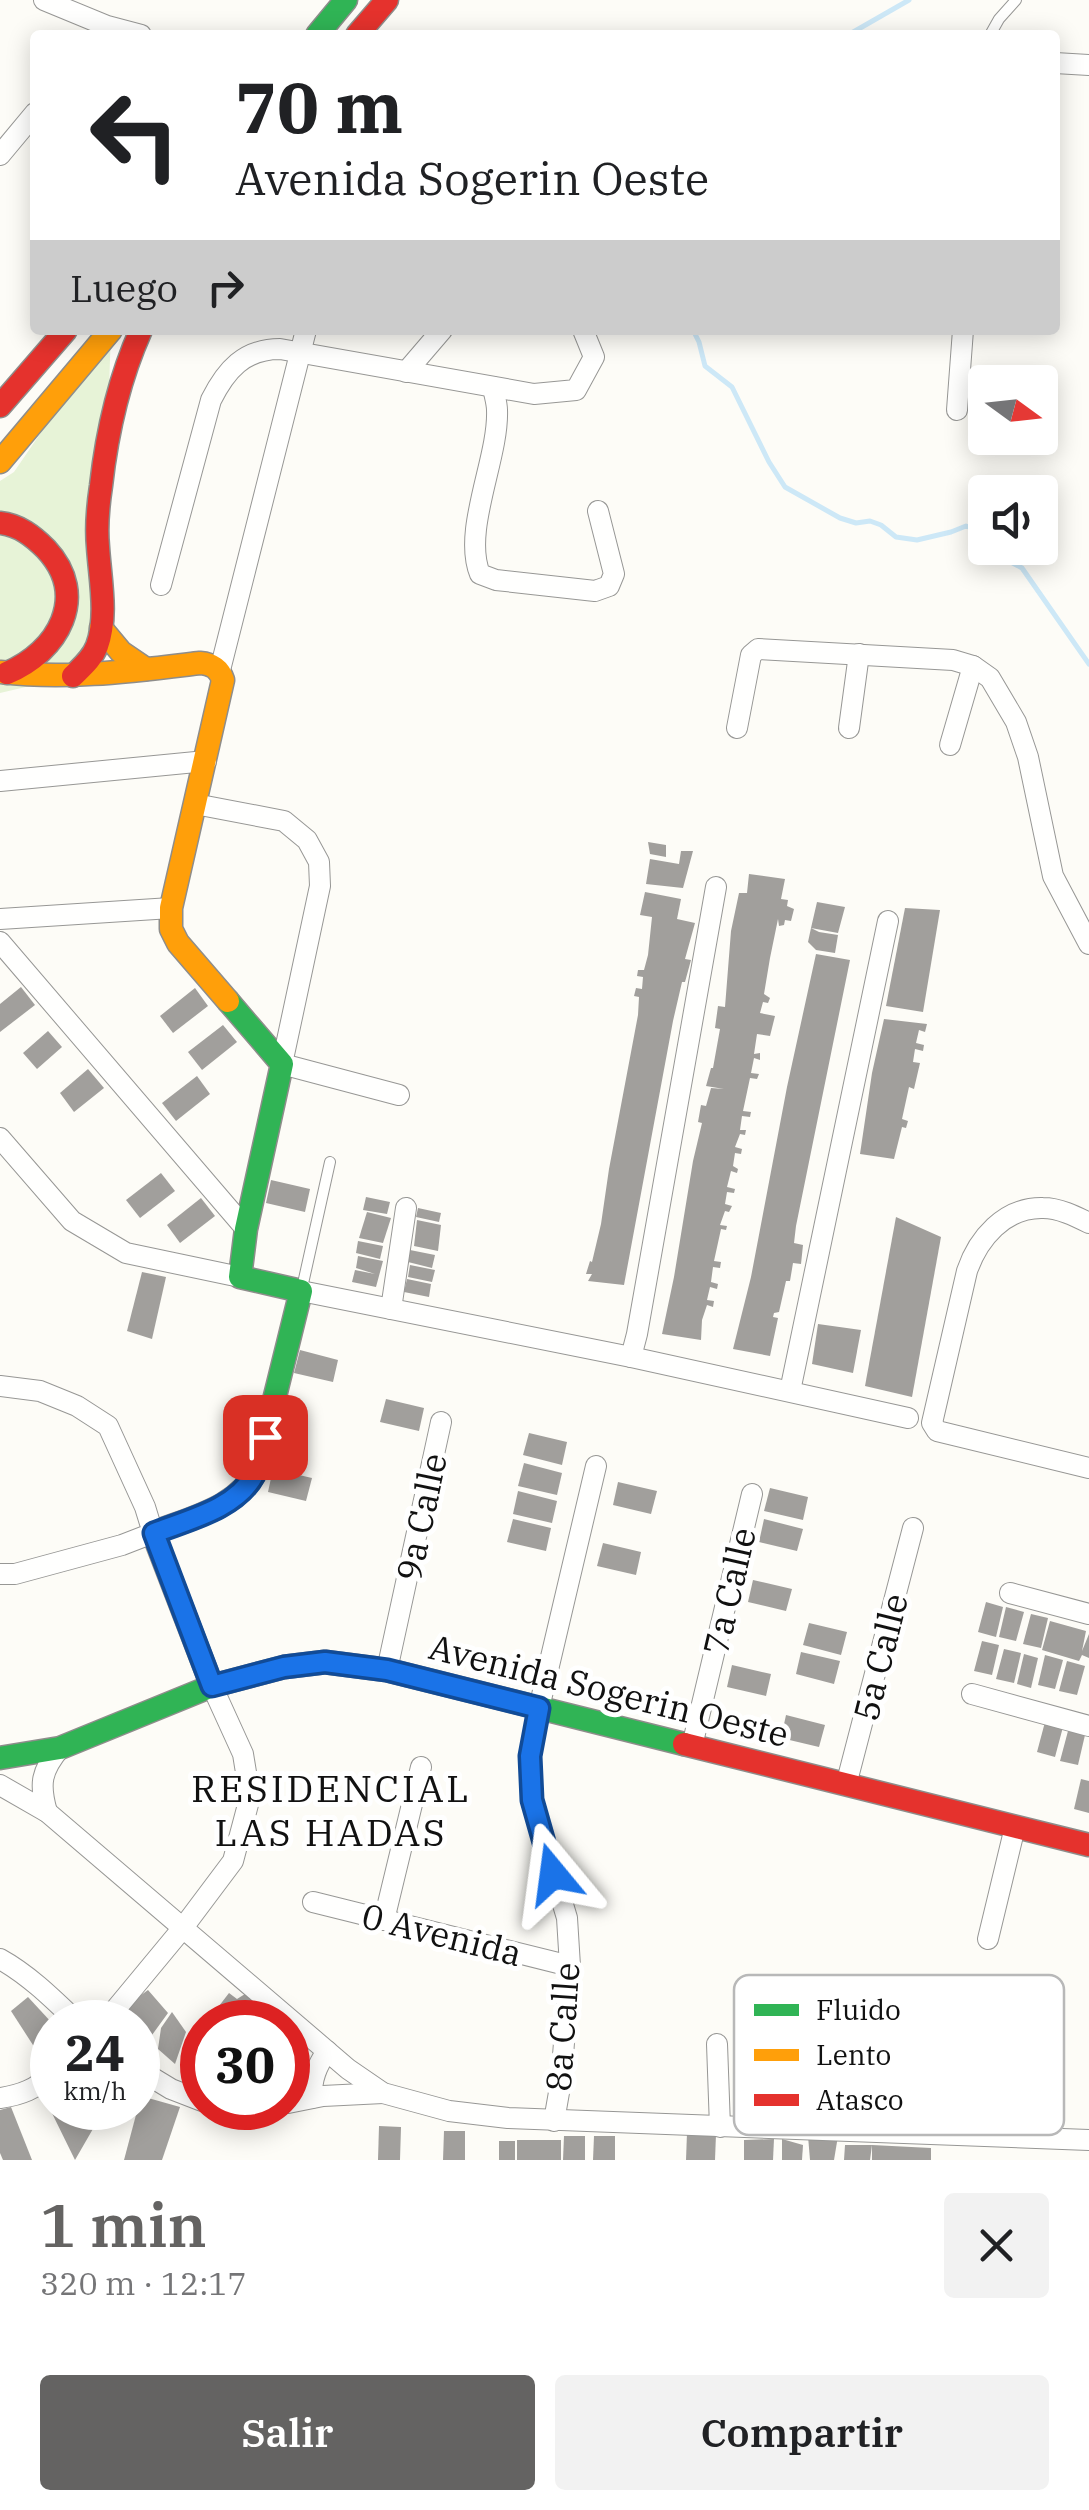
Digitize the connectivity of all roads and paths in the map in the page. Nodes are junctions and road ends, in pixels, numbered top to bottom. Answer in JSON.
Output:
{"nodes":[{"id":1,"x":44,"y":0,"type":"edge"},
{"id":2,"x":346,"y":0,"type":"edge"},
{"id":3,"x":387,"y":0,"type":"edge"},
{"id":4,"x":1016,"y":0,"type":"edge"},
{"id":5,"x":103,"y":30,"type":"edge"},
{"id":6,"x":321,"y":30,"type":"edge"},
{"id":7,"x":362,"y":30,"type":"edge"},
{"id":8,"x":993,"y":30,"type":"edge"},
{"id":9,"x":1060,"y":63,"type":"edge"},
{"id":10,"x":1089,"y":65,"type":"edge"},
{"id":11,"x":30,"y":119,"type":"edge"},
{"id":12,"x":0,"y":155,"type":"edge"},
{"id":13,"x":51,"y":335,"type":"edge"},
{"id":14,"x":62,"y":335,"type":"edge"},
{"id":15,"x":107,"y":335,"type":"edge"},
{"id":16,"x":138,"y":335,"type":"edge"},
{"id":17,"x":305,"y":335,"type":"edge"},
{"id":18,"x":438,"y":335,"type":"edge"},
{"id":19,"x":585,"y":335,"type":"edge"},
{"id":20,"x":963,"y":335,"type":"edge"},
{"id":21,"x":300,"y":353,"type":"junction"},
{"id":22,"x":406,"y":372,"type":"junction"},
{"id":23,"x":0,"y":381,"type":"edge"},
{"id":24,"x":493,"y":387,"type":"junction"},
{"id":25,"x":0,"y":406,"type":"edge"},
{"id":26,"x":957,"y":410,"type":"dead end"},
{"id":27,"x":0,"y":462,"type":"edge"},
{"id":28,"x":598,"y":510,"type":"dead end"},
{"id":29,"x":0,"y":523,"type":"edge"},
{"id":30,"x":161,"y":586,"type":"dead end"},
{"id":31,"x":101,"y":628,"type":"junction"},
{"id":32,"x":859,"y":654,"type":"junction"},
{"id":33,"x":973,"y":666,"type":"junction"},
{"id":34,"x":146,"y":669,"type":"junction"},
{"id":35,"x":220,"y":670,"type":"junction"},
{"id":36,"x":73,"y":676,"type":"junction"},
{"id":37,"x":2,"y":684,"type":"edge"},
{"id":38,"x":737,"y":728,"type":"dead end"},
{"id":39,"x":849,"y":728,"type":"dead end"},
{"id":40,"x":950,"y":745,"type":"dead end"},
{"id":41,"x":206,"y":760,"type":"junction"},
{"id":42,"x":0,"y":781,"type":"edge"},
{"id":43,"x":195,"y":804,"type":"junction"},
{"id":44,"x":716,"y":886,"type":"dead end"},
{"id":45,"x":171,"y":908,"type":"junction"},
{"id":46,"x":0,"y":919,"type":"edge"},
{"id":47,"x":888,"y":922,"type":"dead end"},
{"id":48,"x":0,"y":942,"type":"edge"},
{"id":49,"x":1089,"y":944,"type":"edge"},
{"id":50,"x":282,"y":1064,"type":"junction"},
{"id":51,"x":399,"y":1094,"type":"dead end"},
{"id":52,"x":0,"y":1138,"type":"edge"},
{"id":53,"x":330,"y":1162,"type":"dead end"},
{"id":54,"x":406,"y":1208,"type":"dead end"},
{"id":55,"x":1089,"y":1223,"type":"edge"},
{"id":56,"x":246,"y":1229,"type":"junction"},
{"id":57,"x":240,"y":1277,"type":"junction"},
{"id":58,"x":301,"y":1292,"type":"junction"},
{"id":59,"x":391,"y":1309,"type":"junction"},
{"id":60,"x":631,"y":1357,"type":"junction"},
{"id":61,"x":0,"y":1386,"type":"edge"},
{"id":62,"x":790,"y":1391,"type":"junction"},
{"id":63,"x":908,"y":1418,"type":"dead end"},
{"id":64,"x":440,"y":1422,"type":"dead end"},
{"id":65,"x":596,"y":1466,"type":"dead end"},
{"id":66,"x":1089,"y":1468,"type":"edge"},
{"id":67,"x":752,"y":1494,"type":"dead end"},
{"id":68,"x":913,"y":1528,"type":"dead end"},
{"id":69,"x":154,"y":1533,"type":"junction"},
{"id":70,"x":0,"y":1574,"type":"edge"},
{"id":71,"x":1010,"y":1593,"type":"dead end"},
{"id":72,"x":1089,"y":1614,"type":"edge"},
{"id":73,"x":387,"y":1670,"type":"junction"},
{"id":74,"x":212,"y":1686,"type":"junction"},
{"id":75,"x":972,"y":1694,"type":"dead end"},
{"id":76,"x":539,"y":1708,"type":"junction"},
{"id":77,"x":1089,"y":1726,"type":"edge"},
{"id":78,"x":692,"y":1746,"type":"junction"},
{"id":79,"x":60,"y":1748,"type":"junction"},
{"id":80,"x":0,"y":1758,"type":"edge"},
{"id":81,"x":421,"y":1766,"type":"dead end"},
{"id":82,"x":0,"y":1785,"type":"edge"},
{"id":83,"x":846,"y":1785,"type":"junction"},
{"id":84,"x":47,"y":1812,"type":"junction"},
{"id":85,"x":1015,"y":1827,"type":"junction"},
{"id":86,"x":1089,"y":1846,"type":"edge"},
{"id":87,"x":313,"y":1902,"type":"dead end"},
{"id":88,"x":384,"y":1920,"type":"junction"},
{"id":89,"x":182,"y":1930,"type":"junction"},
{"id":90,"x":988,"y":1939,"type":"dead end"},
{"id":91,"x":0,"y":1959,"type":"edge"},
{"id":92,"x":570,"y":1966,"type":"junction"},
{"id":93,"x":53,"y":2000,"type":"edge"},
{"id":94,"x":123,"y":2000,"type":"edge"},
{"id":95,"x":717,"y":2044,"type":"dead end"},
{"id":96,"x":327,"y":2051,"type":"junction"},
{"id":97,"x":30,"y":2090,"type":"edge"},
{"id":98,"x":383,"y":2093,"type":"junction"},
{"id":99,"x":0,"y":2098,"type":"edge"},
{"id":100,"x":312,"y":2098,"type":"joint"},
{"id":101,"x":554,"y":2121,"type":"junction"},
{"id":102,"x":720,"y":2127,"type":"junction"},
{"id":103,"x":734,"y":2127,"type":"edge"},
{"id":104,"x":947,"y":2135,"type":"edge"},
{"id":105,"x":1089,"y":2140,"type":"edge"}],
"edges":[{"from":1,"to":5,"type":"street"},
{"from":2,"to":6,"type":"main road"},
{"from":3,"to":7,"type":"main road"},
{"from":4,"to":8,"type":"lane"},
{"from":9,"to":10,"type":"street"},
{"from":11,"to":12,"type":"street"},
{"from":13,"to":23,"type":"main road"},
{"from":14,"to":25,"type":"main road"},
{"from":15,"to":27,"type":"main road"},
{"from":16,"to":31,"type":"main road"},
{"from":17,"to":21,"type":"street"},
{"from":18,"to":22,"type":"street"},
{"from":19,"to":24,"type":"street"},
{"from":20,"to":26,"type":"street"},
{"from":21,"to":22,"type":"street"},
{"from":21,"to":30,"type":"street"},
{"from":21,"to":35,"type":"street"},
{"from":22,"to":24,"type":"street"},
{"from":24,"to":28,"type":"street"},
{"from":29,"to":37,"type":"main road"},
{"from":31,"to":34,"type":"main road"},
{"from":31,"to":36,"type":"main road"},
{"from":32,"to":33,"type":"street"},
{"from":32,"to":38,"type":"street"},
{"from":32,"to":39,"type":"street"},
{"from":33,"to":40,"type":"street"},
{"from":33,"to":49,"type":"street"},
{"from":34,"to":35,"type":"main road"},
{"from":34,"to":36,"type":"main road"},
{"from":35,"to":41,"type":"main road"},
{"from":36,"to":37,"type":"main road"},
{"from":41,"to":42,"type":"street"},
{"from":41,"to":43,"type":"main road"},
{"from":43,"to":45,"type":"main road"},
{"from":43,"to":50,"type":"street"},
{"from":44,"to":60,"type":"street"},
{"from":45,"to":46,"type":"street"},
{"from":45,"to":50,"type":"main road"},
{"from":47,"to":62,"type":"street"},
{"from":48,"to":56,"type":"street"},
{"from":50,"to":51,"type":"street"},
{"from":50,"to":56,"type":"main road"},
{"from":52,"to":57,"type":"street"},
{"from":53,"to":58,"type":"lane"},
{"from":54,"to":59,"type":"street"},
{"from":55,"to":66,"type":"street"},
{"from":56,"to":57,"type":"main road"},
{"from":57,"to":58,"type":"main road"},
{"from":58,"to":59,"type":"street"},
{"from":58,"to":69,"type":"main road"},
{"from":59,"to":60,"type":"street"},
{"from":60,"to":62,"type":"street"},
{"from":61,"to":69,"type":"street"},
{"from":62,"to":63,"type":"street"},
{"from":64,"to":73,"type":"street","name":"9a Calle"},
{"from":65,"to":76,"type":"street","name":"8a Calle"},
{"from":67,"to":78,"type":"street","name":"7a Calle"},
{"from":68,"to":83,"type":"street","name":"5a Calle"},
{"from":69,"to":70,"type":"street"},
{"from":69,"to":74,"type":"main road"},
{"from":71,"to":72,"type":"street"},
{"from":73,"to":74,"type":"main road","name":"Avenida Sogerin Oeste"},
{"from":73,"to":76,"type":"main road","name":"Avenida Sogerin Oeste"},
{"from":74,"to":79,"type":"main road","name":"Avenida Sogerin Oeste"},
{"from":74,"to":89,"type":"street"},
{"from":75,"to":77,"type":"street"},
{"from":76,"to":78,"type":"main road","name":"Avenida Sogerin Oeste"},
{"from":76,"to":92,"type":"street","name":"8a Calle"},
{"from":78,"to":83,"type":"main road","name":"Avenida Sogerin Oeste"},
{"from":79,"to":80,"type":"main road","name":"Avenida Sogerin Oeste"},
{"from":79,"to":84,"type":"street"},
{"from":81,"to":88,"type":"street"},
{"from":82,"to":84,"type":"street"},
{"from":83,"to":85,"type":"main road","name":"Avenida Sogerin Oeste"},
{"from":84,"to":89,"type":"street"},
{"from":85,"to":86,"type":"main road","name":"Avenida Sogerin Oeste"},
{"from":85,"to":90,"type":"street"},
{"from":87,"to":88,"type":"street","name":"0 Avenida"},
{"from":88,"to":92,"type":"street","name":"0 Avenida"},
{"from":89,"to":94,"type":"street"},
{"from":89,"to":96,"type":"street"},
{"from":91,"to":93,"type":"street"},
{"from":92,"to":101,"type":"street","name":"8a Calle"},
{"from":95,"to":102,"type":"street"},
{"from":96,"to":98,"type":"street"},
{"from":96,"to":100,"type":"street"},
{"from":97,"to":99,"type":"street"},
{"from":98,"to":100,"type":"street"},
{"from":98,"to":101,"type":"street"},
{"from":101,"to":102,"type":"street"},
{"from":102,"to":103,"type":"street"},
{"from":104,"to":105,"type":"street"}]}
